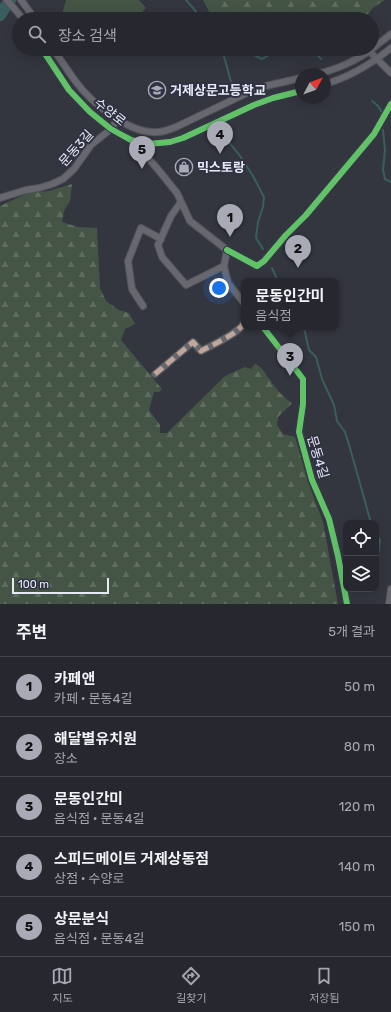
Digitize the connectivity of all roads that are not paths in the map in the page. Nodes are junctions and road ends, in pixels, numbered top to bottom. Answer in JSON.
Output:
{"nodes":[{"id":1,"x":7,"y":0,"type":"edge"},
{"id":2,"x":22,"y":1,"type":"edge"},
{"id":3,"x":18,"y":12,"type":"edge"},
{"id":4,"x":30,"y":12,"type":"edge"},
{"id":5,"x":391,"y":34,"type":"edge"},
{"id":6,"x":379,"y":44,"type":"edge"},
{"id":7,"x":391,"y":48,"type":"edge"},
{"id":8,"x":47,"y":56,"type":"edge"},
{"id":9,"x":58,"y":56,"type":"edge"},
{"id":10,"x":360,"y":56,"type":"edge"},
{"id":11,"x":375,"y":56,"type":"edge"},
{"id":12,"x":377,"y":60,"type":"junction"},
{"id":13,"x":331,"y":70,"type":"edge"},
{"id":14,"x":391,"y":73,"type":"edge"},
{"id":15,"x":295,"y":79,"type":"edge"},
{"id":16,"x":331,"y":82,"type":"edge"},
{"id":17,"x":295,"y":92,"type":"edge"},
{"id":18,"x":391,"y":104,"type":"edge"},
{"id":19,"x":118,"y":119,"type":"junction"},
{"id":20,"x":110,"y":129,"type":"junction"},
{"id":21,"x":131,"y":140,"type":"junction"},
{"id":22,"x":0,"y":198,"type":"edge"},
{"id":23,"x":181,"y":202,"type":"junction"},
{"id":24,"x":161,"y":239,"type":"junction"},
{"id":25,"x":227,"y":250,"type":"junction"},
{"id":26,"x":224,"y":266,"type":"junction"},
{"id":27,"x":241,"y":299,"type":"edge"},
{"id":28,"x":143,"y":306,"type":"dead end"},
{"id":29,"x":241,"y":328,"type":"edge"},
{"id":30,"x":265,"y":330,"type":"edge"},
{"id":31,"x":155,"y":374,"type":"dead end"},
{"id":32,"x":391,"y":589,"type":"edge"},
{"id":33,"x":347,"y":604,"type":"edge"},
{"id":34,"x":389,"y":604,"type":"edge"}],
"edges":[{"from":1,"to":3,"type":"street"},
{"from":2,"to":4,"type":"street"},
{"from":5,"to":6,"type":"street"},
{"from":7,"to":12,"type":"street"},
{"from":8,"to":20,"type":"street","name":"수양로"},
{"from":9,"to":19,"type":"street","name":"수양로"},
{"from":10,"to":13,"type":"street"},
{"from":11,"to":12,"type":"street"},
{"from":12,"to":14,"type":"street"},
{"from":12,"to":16,"type":"street"},
{"from":15,"to":19,"type":"street","name":"수양로"},
{"from":17,"to":21,"type":"street","name":"수양로"},
{"from":18,"to":25,"type":"street"},
{"from":19,"to":20,"type":"street","name":"문동3길"},
{"from":20,"to":21,"type":"street","name":"수양로"},
{"from":20,"to":22,"type":"street","name":"문동3길"},
{"from":21,"to":23,"type":"street"},
{"from":23,"to":24,"type":"street"},
{"from":23,"to":25,"type":"street"},
{"from":24,"to":26,"type":"street"},
{"from":24,"to":28,"type":"street"},
{"from":25,"to":26,"type":"street"},
{"from":26,"to":27,"type":"street"},
{"from":29,"to":31,"type":"street"},
{"from":30,"to":33,"type":"street","name":"문동4길"},
{"from":32,"to":34,"type":"street"}]}
